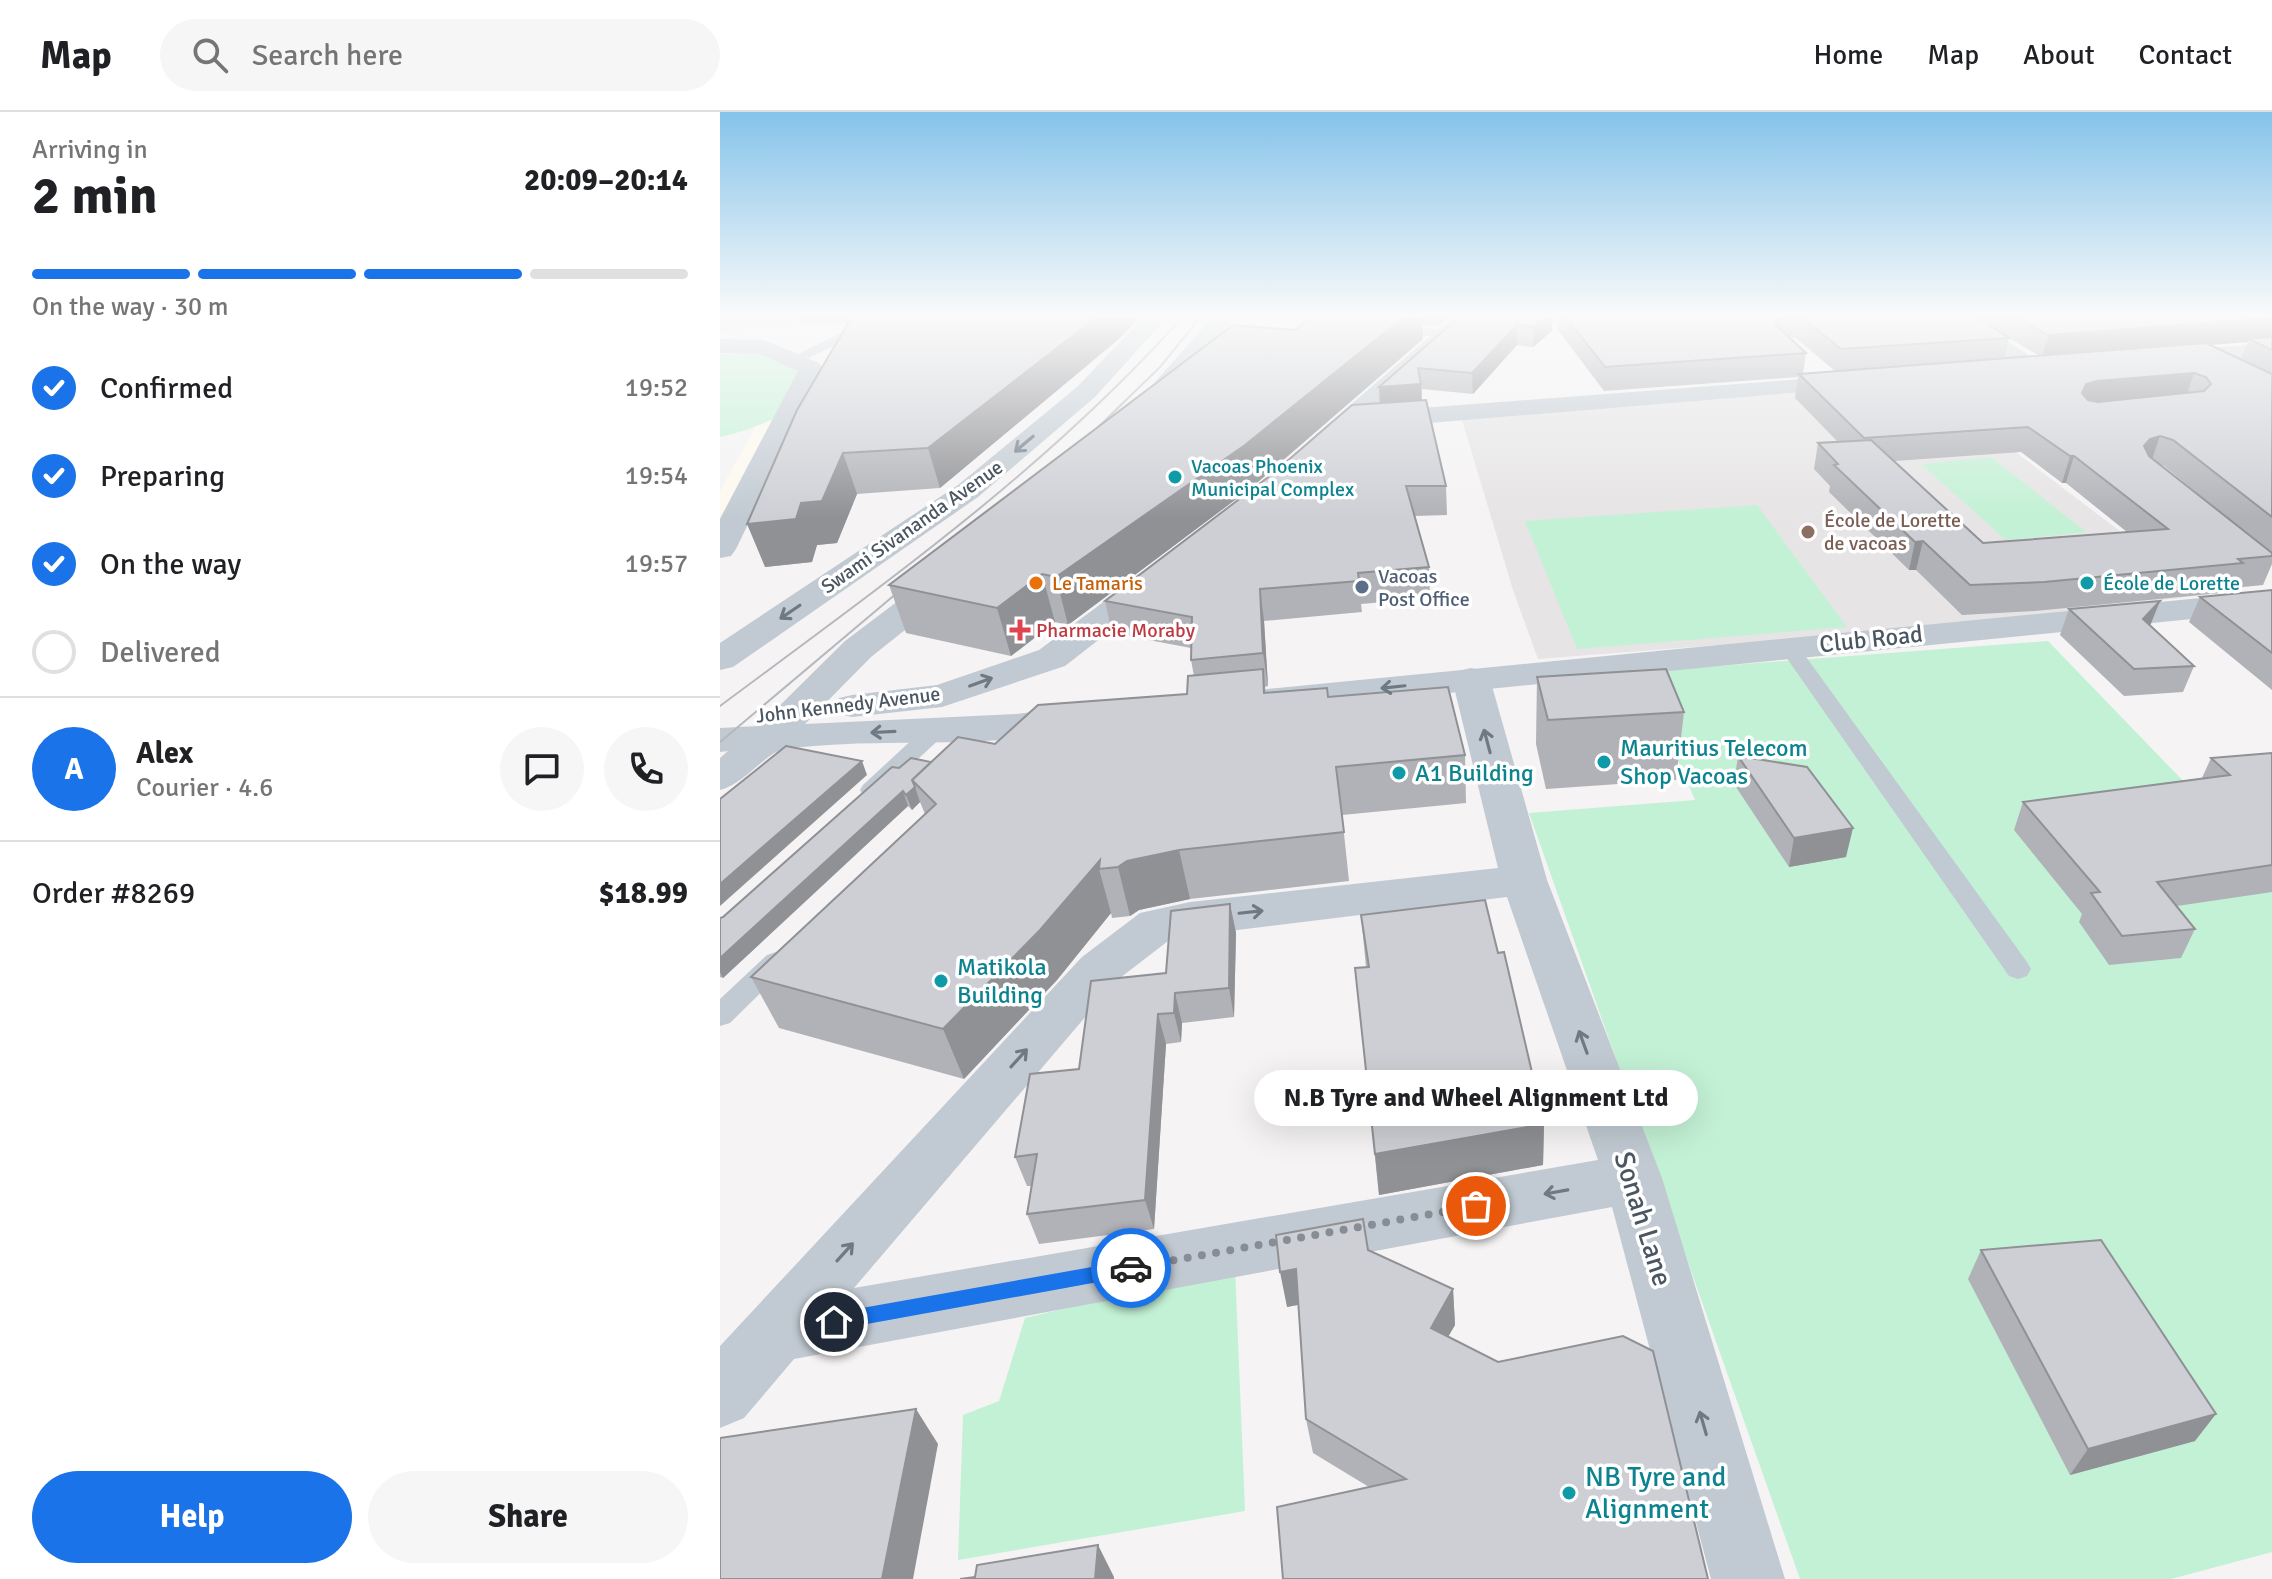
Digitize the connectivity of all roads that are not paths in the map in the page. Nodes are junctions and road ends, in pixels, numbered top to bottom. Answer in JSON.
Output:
{"nodes":[{"id":1,"x":804,"y":381,"type":"edge"},
{"id":2,"x":1096,"y":381,"type":"edge"},
{"id":3,"x":1168,"y":381,"type":"edge"},
{"id":4,"x":1395,"y":381,"type":"edge"},
{"id":5,"x":1827,"y":381,"type":"edge"},
{"id":6,"x":1860,"y":381,"type":"edge"},
{"id":7,"x":1830,"y":384,"type":"junction"},
{"id":8,"x":1346,"y":422,"type":"junction"},
{"id":9,"x":1127,"y":428,"type":"edge"},
{"id":10,"x":1299,"y":464,"type":"edge"},
{"id":11,"x":720,"y":549,"type":"edge"},
{"id":12,"x":972,"y":561,"type":"edge"},
{"id":13,"x":1176,"y":562,"type":"edge"},
{"id":14,"x":2272,"y":601,"type":"edge"},
{"id":15,"x":1789,"y":647,"type":"junction"},
{"id":16,"x":858,"y":649,"type":"junction"},
{"id":17,"x":1052,"y":658,"type":"junction"},
{"id":18,"x":720,"y":659,"type":"edge"},
{"id":19,"x":1471,"y":679,"type":"junction"},
{"id":20,"x":908,"y":701,"type":"junction"},
{"id":21,"x":1237,"y":703,"type":"edge"},
{"id":22,"x":720,"y":719,"type":"edge"},
{"id":23,"x":782,"y":725,"type":"junction"},
{"id":24,"x":937,"y":729,"type":"junction"},
{"id":25,"x":720,"y":740,"type":"edge"},
{"id":26,"x":720,"y":778,"type":"edge"},
{"id":27,"x":850,"y":809,"type":"edge"},
{"id":28,"x":1524,"y":880,"type":"junction"},
{"id":29,"x":794,"y":945,"type":"edge"},
{"id":30,"x":2018,"y":969,"type":"dead end"},
{"id":31,"x":720,"y":1016,"type":"edge"},
{"id":32,"x":1633,"y":1178,"type":"junction"},
{"id":33,"x":772,"y":1333,"type":"junction"},
{"id":34,"x":720,"y":1395,"type":"edge"},
{"id":35,"x":1748,"y":1579,"type":"edge"}],
"edges":[{"from":1,"to":11,"type":"street"},
{"from":2,"to":18,"type":"street","name":"Swami Sivananda Avenue","one_way":true},
{"from":3,"to":9,"type":"street"},
{"from":4,"to":8,"type":"street"},
{"from":5,"to":7,"type":"street"},
{"from":6,"to":7,"type":"street"},
{"from":7,"to":8,"type":"street"},
{"from":8,"to":10,"type":"street"},
{"from":12,"to":16,"type":"street"},
{"from":13,"to":17,"type":"street","name":"John Kennedy Avenue"},
{"from":14,"to":15,"type":"street","name":"Club Road"},
{"from":15,"to":19,"type":"street","name":"Club Road"},
{"from":15,"to":30,"type":"lane"},
{"from":16,"to":20,"type":"street"},
{"from":16,"to":23,"type":"street"},
{"from":20,"to":17,"type":"street","name":"John Kennedy Avenue","one_way":true},
{"from":17,"to":24,"type":"street"},
{"from":19,"to":21,"type":"street","name":"Club Road","one_way":true},
{"from":28,"to":19,"type":"street","name":"Sonah Lane","one_way":true},
{"from":20,"to":23,"type":"street","name":"John Kennedy Avenue"},
{"from":22,"to":23,"type":"street","name":"John Kennedy Avenue"},
{"from":24,"to":23,"type":"street","one_way":true},
{"from":23,"to":25,"type":"street"},
{"from":23,"to":26,"type":"street"},
{"from":24,"to":27,"type":"lane"},
{"from":32,"to":28,"type":"street","name":"Sonah Lane","one_way":true},
{"from":33,"to":28,"type":"street","one_way":true},
{"from":29,"to":31,"type":"lane"},
{"from":32,"to":33,"type":"street","one_way":true},
{"from":35,"to":32,"type":"street","name":"Sonah Lane","one_way":true},
{"from":33,"to":34,"type":"street"}]}
